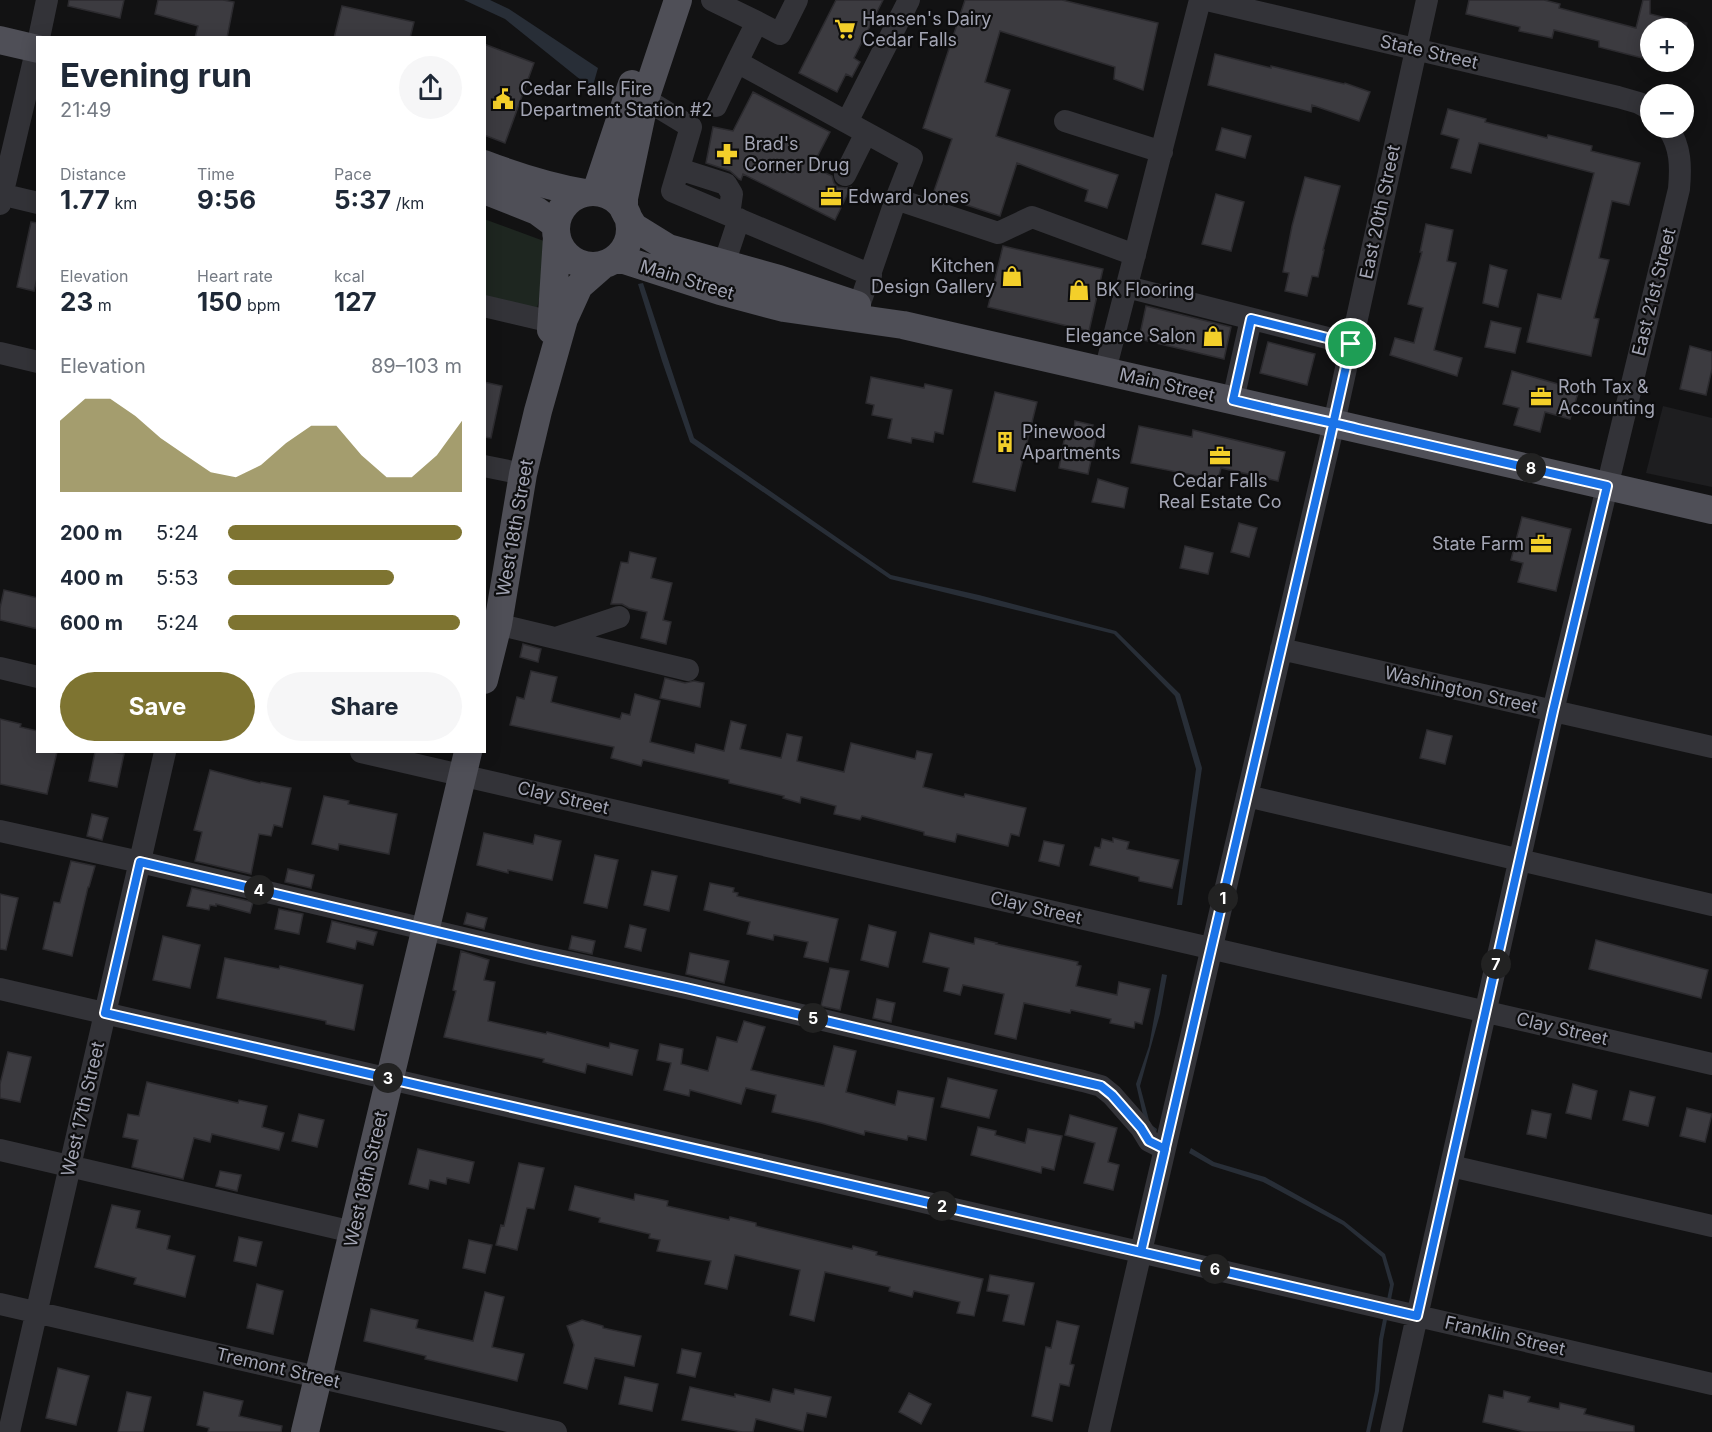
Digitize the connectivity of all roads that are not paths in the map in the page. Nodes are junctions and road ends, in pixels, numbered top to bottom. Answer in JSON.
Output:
{"nodes":[{"id":1,"x":47,"y":0,"type":"edge"},
{"id":2,"x":661,"y":0,"type":"edge"},
{"id":3,"x":678,"y":0,"type":"edge"},
{"id":4,"x":712,"y":0,"type":"edge"},
{"id":5,"x":797,"y":0,"type":"edge"},
{"id":6,"x":909,"y":0,"type":"edge"},
{"id":7,"x":1200,"y":0,"type":"edge"},
{"id":8,"x":1207,"y":0,"type":"edge"},
{"id":9,"x":1427,"y":0,"type":"edge"},
{"id":10,"x":752,"y":13,"type":"edge"},
{"id":11,"x":40,"y":36,"type":"edge"},
{"id":12,"x":0,"y":40,"type":"edge"},
{"id":13,"x":36,"y":45,"type":"edge"},
{"id":14,"x":1417,"y":49,"type":"junction"},
{"id":15,"x":36,"y":53,"type":"edge"},
{"id":16,"x":738,"y":62,"type":"junction"},
{"id":17,"x":645,"y":99,"type":"junction"},
{"id":18,"x":1640,"y":104,"type":"edge"},
{"id":19,"x":716,"y":106,"type":"dead end"},
{"id":20,"x":1065,"y":121,"type":"dead end"},
{"id":21,"x":856,"y":128,"type":"junction"},
{"id":22,"x":1675,"y":138,"type":"edge"},
{"id":23,"x":1162,"y":152,"type":"junction"},
{"id":24,"x":486,"y":165,"type":"edge"},
{"id":25,"x":845,"y":175,"type":"dead end"},
{"id":26,"x":486,"y":191,"type":"edge"},
{"id":27,"x":591,"y":193,"type":"junction"},
{"id":28,"x":1,"y":197,"type":"edge"},
{"id":29,"x":896,"y":199,"type":"junction"},
{"id":30,"x":36,"y":202,"type":"edge"},
{"id":31,"x":625,"y":212,"type":"junction"},
{"id":32,"x":734,"y":217,"type":"junction"},
{"id":33,"x":556,"y":231,"type":"junction"},
{"id":34,"x":1135,"y":255,"type":"junction"},
{"id":35,"x":608,"y":262,"type":"junction"},
{"id":36,"x":724,"y":264,"type":"junction"},
{"id":37,"x":870,"y":274,"type":"junction"},
{"id":38,"x":1126,"y":287,"type":"junction"},
{"id":39,"x":486,"y":306,"type":"edge"},
{"id":40,"x":859,"y":306,"type":"junction"},
{"id":41,"x":1251,"y":319,"type":"junction"},
{"id":42,"x":552,"y":322,"type":"junction"},
{"id":43,"x":903,"y":325,"type":"junction"},
{"id":44,"x":1351,"y":344,"type":"junction"},
{"id":45,"x":0,"y":353,"type":"edge"},
{"id":46,"x":36,"y":362,"type":"edge"},
{"id":47,"x":1105,"y":371,"type":"junction"},
{"id":48,"x":1233,"y":400,"type":"junction"},
{"id":49,"x":538,"y":411,"type":"junction"},
{"id":50,"x":1334,"y":423,"type":"junction"},
{"id":51,"x":486,"y":466,"type":"edge"},
{"id":52,"x":523,"y":474,"type":"junction"},
{"id":53,"x":1607,"y":486,"type":"junction"},
{"id":54,"x":1712,"y":510,"type":"edge"},
{"id":55,"x":619,"y":618,"type":"dead end"},
{"id":56,"x":491,"y":622,"type":"edge"},
{"id":57,"x":556,"y":638,"type":"junction"},
{"id":58,"x":1281,"y":649,"type":"junction"},
{"id":59,"x":486,"y":663,"type":"edge"},
{"id":60,"x":0,"y":668,"type":"edge"},
{"id":61,"x":688,"y":670,"type":"dead end"},
{"id":62,"x":36,"y":677,"type":"edge"},
{"id":63,"x":1553,"y":711,"type":"junction"},
{"id":64,"x":1712,"y":747,"type":"edge"},
{"id":65,"x":165,"y":753,"type":"edge"},
{"id":66,"x":370,"y":753,"type":"edge"},
{"id":67,"x":465,"y":763,"type":"edge"},
{"id":68,"x":1247,"y":796,"type":"junction"},
{"id":69,"x":0,"y":831,"type":"edge"},
{"id":70,"x":1520,"y":860,"type":"junction"},
{"id":71,"x":140,"y":862,"type":"junction"},
{"id":72,"x":1712,"y":905,"type":"edge"},
{"id":73,"x":425,"y":929,"type":"junction"},
{"id":74,"x":1212,"y":948,"type":"junction"},
{"id":75,"x":0,"y":989,"type":"edge"},
{"id":76,"x":1485,"y":1012,"type":"junction"},
{"id":77,"x":105,"y":1013,"type":"junction"},
{"id":78,"x":1712,"y":1064,"type":"edge"},
{"id":79,"x":390,"y":1078,"type":"junction"},
{"id":80,"x":1165,"y":1149,"type":"junction"},
{"id":81,"x":0,"y":1150,"type":"edge"},
{"id":82,"x":1450,"y":1166,"type":"junction"},
{"id":83,"x":70,"y":1167,"type":"junction"},
{"id":84,"x":1712,"y":1226,"type":"edge"},
{"id":85,"x":353,"y":1232,"type":"junction"},
{"id":86,"x":1141,"y":1252,"type":"junction"},
{"id":87,"x":0,"y":1304,"type":"edge"},
{"id":88,"x":36,"y":1312,"type":"junction"},
{"id":89,"x":1408,"y":1313,"type":"junction"},
{"id":90,"x":318,"y":1377,"type":"junction"},
{"id":91,"x":1712,"y":1384,"type":"edge"},
{"id":92,"x":9,"y":1432,"type":"edge"},
{"id":93,"x":305,"y":1432,"type":"edge"},
{"id":94,"x":556,"y":1432,"type":"edge"},
{"id":95,"x":1099,"y":1432,"type":"edge"},
{"id":96,"x":1391,"y":1432,"type":"edge"}],
"edges":[{"from":1,"to":11,"type":"street"},
{"from":2,"to":27,"type":"main road"},
{"from":3,"to":17,"type":"main road"},
{"from":4,"to":10,"type":"street"},
{"from":5,"to":10,"type":"street"},
{"from":6,"to":21,"type":"street"},
{"from":7,"to":23,"type":"street"},
{"from":8,"to":14,"type":"street","name":"State Street"},
{"from":9,"to":14,"type":"street","name":"East 20th Street"},
{"from":10,"to":16,"type":"street"},
{"from":12,"to":13,"type":"main road"},
{"from":14,"to":18,"type":"street","name":"State Street"},
{"from":14,"to":44,"type":"street","name":"East 20th Street"},
{"from":15,"to":28,"type":"street"},
{"from":16,"to":19,"type":"street"},
{"from":16,"to":21,"type":"street"},
{"from":17,"to":31,"type":"main road"},
{"from":17,"to":32,"type":"street"},
{"from":20,"to":23,"type":"street"},
{"from":21,"to":25,"type":"street"},
{"from":21,"to":29,"type":"street"},
{"from":22,"to":53,"type":"street","name":"East 21st Street"},
{"from":23,"to":34,"type":"street"},
{"from":24,"to":27,"type":"main road"},
{"from":26,"to":33,"type":"main road"},
{"from":27,"to":31,"type":"main road"},
{"from":27,"to":33,"type":"main road"},
{"from":28,"to":30,"type":"street"},
{"from":29,"to":34,"type":"street"},
{"from":29,"to":37,"type":"street"},
{"from":31,"to":35,"type":"main road"},
{"from":31,"to":36,"type":"main road","name":"Main Street"},
{"from":32,"to":36,"type":"street"},
{"from":32,"to":37,"type":"street"},
{"from":33,"to":35,"type":"main road"},
{"from":33,"to":42,"type":"main road","name":"West 18th Street"},
{"from":34,"to":38,"type":"street"},
{"from":35,"to":43,"type":"main road","name":"Main Street"},
{"from":35,"to":49,"type":"main road","name":"West 18th Street"},
{"from":36,"to":40,"type":"main road","name":"Main Street"},
{"from":37,"to":40,"type":"street"},
{"from":38,"to":41,"type":"street"},
{"from":38,"to":47,"type":"street"},
{"from":39,"to":42,"type":"street"},
{"from":40,"to":43,"type":"main road","name":"Main Street"},
{"from":41,"to":44,"type":"street"},
{"from":41,"to":48,"type":"street"},
{"from":42,"to":49,"type":"main road","name":"West 18th Street"},
{"from":43,"to":47,"type":"main road","name":"Main Street"},
{"from":44,"to":50,"type":"street","name":"East 20th Street"},
{"from":45,"to":46,"type":"street"},
{"from":47,"to":48,"type":"main road","name":"Main Street"},
{"from":48,"to":50,"type":"main road","name":"Main Street"},
{"from":49,"to":52,"type":"main road","name":"West 18th Street"},
{"from":50,"to":53,"type":"main road","name":"Main Street"},
{"from":50,"to":58,"type":"street","name":"East 20th Street"},
{"from":51,"to":52,"type":"street"},
{"from":52,"to":56,"type":"main road","name":"West 18th Street"},
{"from":53,"to":54,"type":"main road","name":"Main Street"},
{"from":53,"to":63,"type":"street","name":"East 21st Street"},
{"from":55,"to":57,"type":"street"},
{"from":56,"to":57,"type":"street"},
{"from":56,"to":59,"type":"main road","name":"West 18th Street"},
{"from":57,"to":61,"type":"street"},
{"from":58,"to":63,"type":"street","name":"Washington Street"},
{"from":58,"to":68,"type":"street","name":"East 20th Street"},
{"from":60,"to":62,"type":"street"},
{"from":63,"to":64,"type":"street","name":"Washington Street"},
{"from":63,"to":70,"type":"street","name":"East 21st Street"},
{"from":65,"to":71,"type":"street","name":"West 17th Street"},
{"from":66,"to":67,"type":"street","name":"Clay Street"},
{"from":67,"to":73,"type":"main road","name":"West 18th Street"},
{"from":67,"to":74,"type":"street","name":"Clay Street"},
{"from":68,"to":70,"type":"street"},
{"from":68,"to":74,"type":"street","name":"East 20th Street"},
{"from":69,"to":71,"type":"street"},
{"from":70,"to":72,"type":"street"},
{"from":70,"to":76,"type":"street","name":"East 21st Street"},
{"from":71,"to":73,"type":"street"},
{"from":71,"to":77,"type":"street","name":"West 17th Street"},
{"from":73,"to":79,"type":"main road","name":"West 18th Street"},
{"from":73,"to":80,"type":"street"},
{"from":74,"to":76,"type":"street","name":"Clay Street"},
{"from":74,"to":80,"type":"street","name":"East 20th Street"},
{"from":75,"to":77,"type":"street","name":"Franklin Street"},
{"from":76,"to":78,"type":"street","name":"Clay Street"},
{"from":76,"to":82,"type":"street","name":"East 21st Street"},
{"from":77,"to":79,"type":"street","name":"Franklin Street"},
{"from":77,"to":83,"type":"street","name":"West 17th Street"},
{"from":79,"to":85,"type":"main road","name":"West 18th Street"},
{"from":79,"to":86,"type":"street","name":"Franklin Street"},
{"from":80,"to":86,"type":"street","name":"East 20th Street"},
{"from":81,"to":83,"type":"street"},
{"from":82,"to":84,"type":"street"},
{"from":82,"to":89,"type":"street","name":"East 21st Street"},
{"from":83,"to":85,"type":"street"},
{"from":83,"to":88,"type":"street","name":"West 17th Street"},
{"from":85,"to":90,"type":"main road","name":"West 18th Street"},
{"from":86,"to":89,"type":"street","name":"Franklin Street"},
{"from":86,"to":95,"type":"street","name":"East 20th Street"},
{"from":87,"to":88,"type":"street","name":"Tremont Street"},
{"from":88,"to":90,"type":"street","name":"Tremont Street"},
{"from":88,"to":92,"type":"street","name":"West 17th Street"},
{"from":89,"to":91,"type":"street","name":"Franklin Street"},
{"from":89,"to":96,"type":"street","name":"East 21st Street"},
{"from":90,"to":93,"type":"main road","name":"West 18th Street"},
{"from":90,"to":94,"type":"street","name":"Tremont Street"}]}
